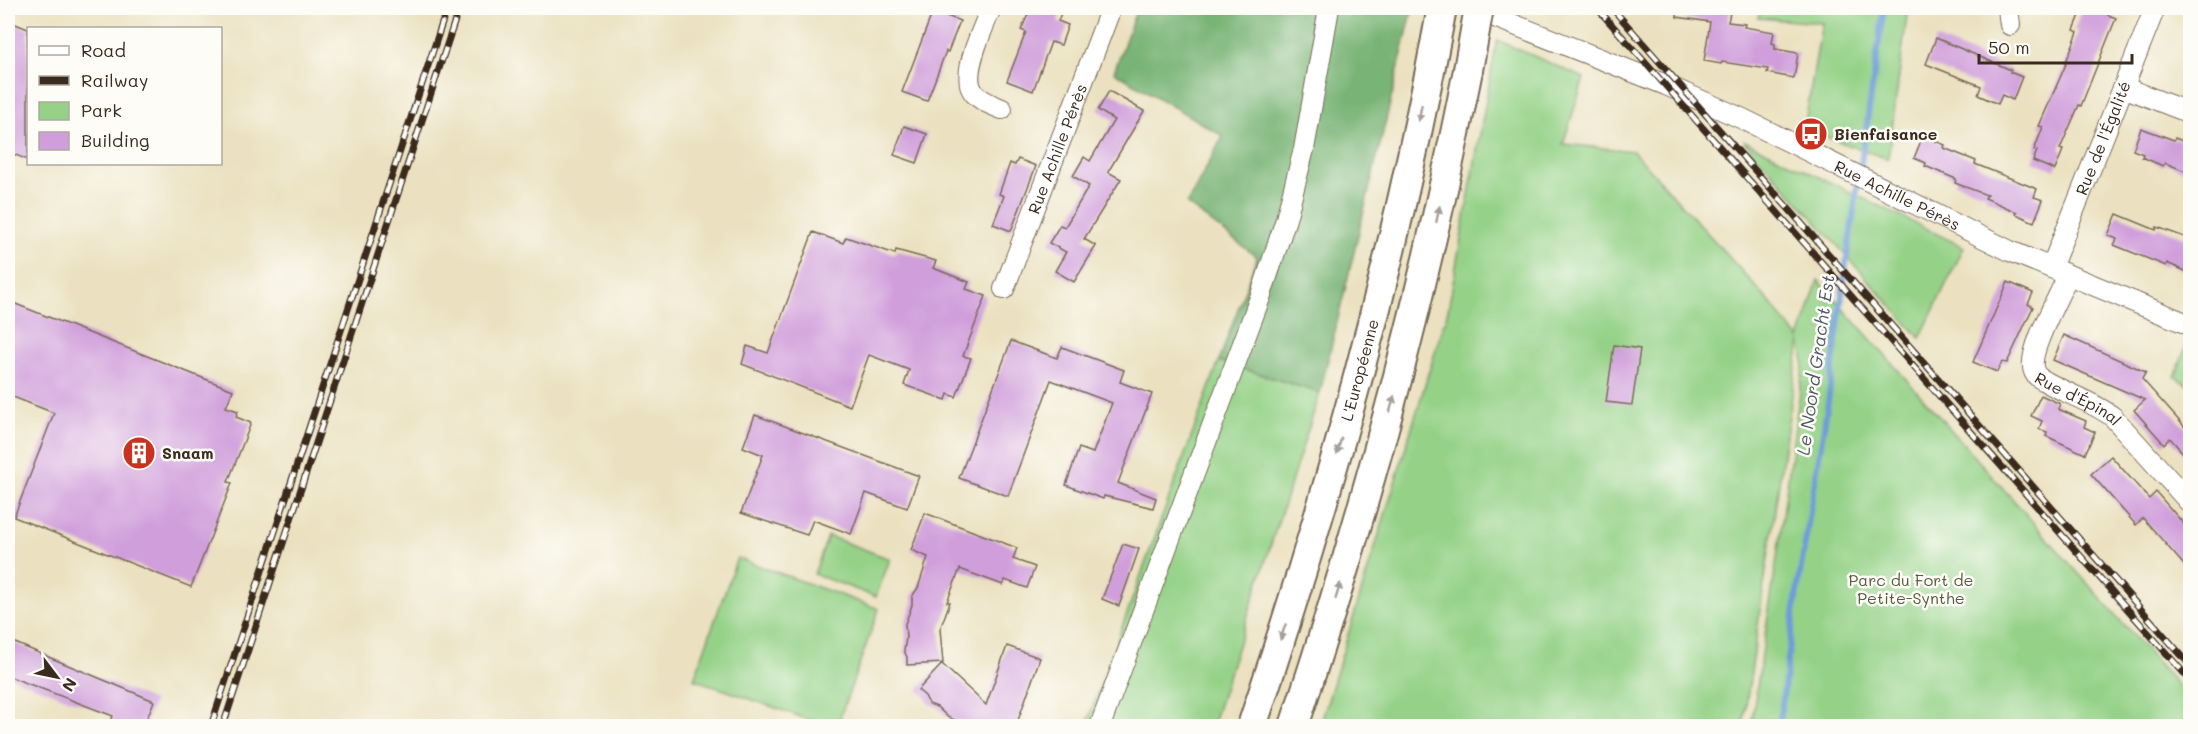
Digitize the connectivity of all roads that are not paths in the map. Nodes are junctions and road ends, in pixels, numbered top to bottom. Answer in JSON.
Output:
{"nodes":[{"id":1,"x":991,"y":8,"type":"edge"},
{"id":2,"x":1111,"y":8,"type":"edge"},
{"id":3,"x":1329,"y":8,"type":"edge"},
{"id":4,"x":1442,"y":8,"type":"edge"},
{"id":5,"x":1472,"y":8,"type":"edge"},
{"id":6,"x":1479,"y":8,"type":"edge"},
{"id":7,"x":2155,"y":8,"type":"edge"},
{"id":8,"x":2123,"y":87,"type":"junction"},
{"id":9,"x":1002,"y":109,"type":"dead end"},
{"id":10,"x":2190,"y":113,"type":"edge"},
{"id":11,"x":2060,"y":272,"type":"junction"},
{"id":12,"x":1004,"y":289,"type":"dead end"},
{"id":13,"x":2190,"y":325,"type":"edge"},
{"id":14,"x":2190,"y":503,"type":"edge"},
{"id":15,"x":1100,"y":726,"type":"edge"},
{"id":16,"x":1252,"y":726,"type":"edge"},
{"id":17,"x":1294,"y":726,"type":"edge"}],
"edges":[{"from":1,"to":9,"type":"street"},
{"from":2,"to":12,"type":"street","name":"Rue Achille Pérès"},
{"from":3,"to":15,"type":"street"},
{"from":4,"to":16,"type":"highway","name":"L'Européenne","one_way":true},
{"from":5,"to":11,"type":"street","name":"Rue Achille Pérès"},
{"from":17,"to":6,"type":"highway","one_way":true,"bridge":true},
{"from":7,"to":8,"type":"street","name":"Rue de l'Égalité"},
{"from":8,"to":10,"type":"street"},
{"from":8,"to":11,"type":"street","name":"Rue de l'Égalité"},
{"from":11,"to":13,"type":"street","name":"Rue Achille Pérès"},
{"from":11,"to":14,"type":"street","name":"Rue d'Épinal"}]}
